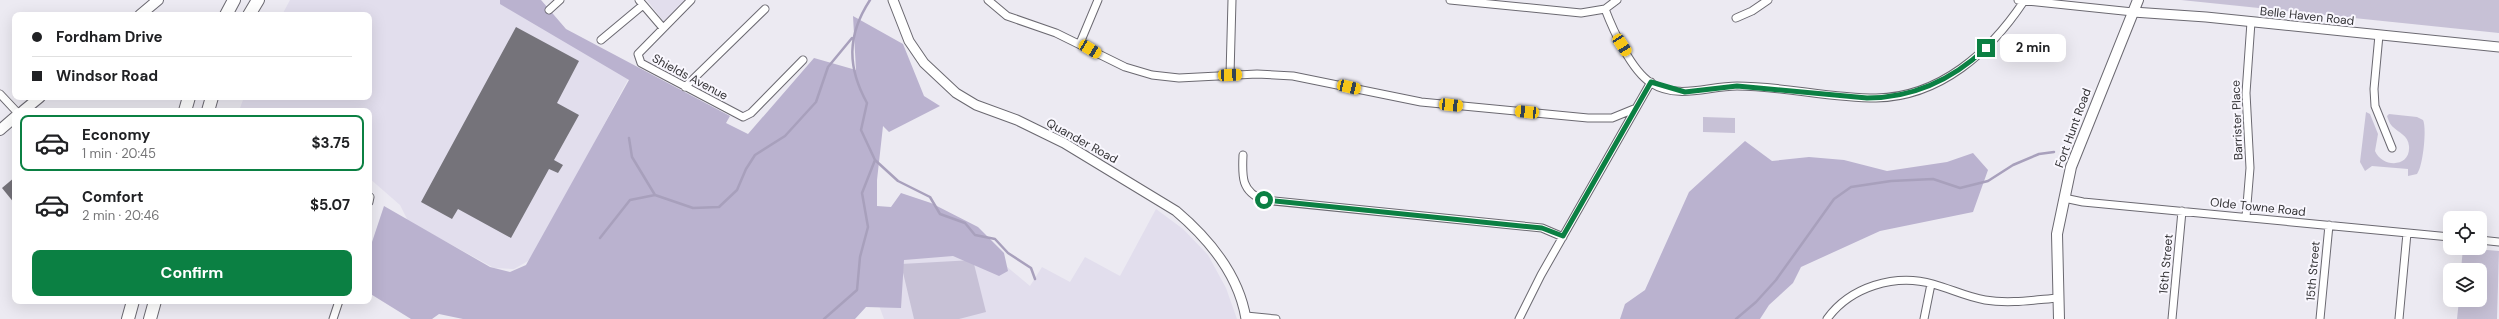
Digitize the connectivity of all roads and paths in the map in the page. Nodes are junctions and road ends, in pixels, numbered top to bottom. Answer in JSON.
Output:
{"nodes":[{"id":1,"x":158,"y":0,"type":"edge"},
{"id":2,"x":234,"y":0,"type":"edge"},
{"id":3,"x":258,"y":0,"type":"edge"},
{"id":4,"x":560,"y":0,"type":"edge"},
{"id":5,"x":691,"y":0,"type":"edge"},
{"id":6,"x":893,"y":0,"type":"edge"},
{"id":7,"x":988,"y":0,"type":"edge"},
{"id":8,"x":1098,"y":0,"type":"edge"},
{"id":9,"x":1232,"y":0,"type":"edge"},
{"id":10,"x":1450,"y":0,"type":"edge"},
{"id":11,"x":1617,"y":0,"type":"edge"},
{"id":12,"x":1768,"y":0,"type":"edge"},
{"id":13,"x":2021,"y":0,"type":"edge"},
{"id":14,"x":2138,"y":0,"type":"edge"},
{"id":15,"x":641,"y":3,"type":"edge"},
{"id":16,"x":765,"y":9,"type":"dead end"},
{"id":17,"x":1605,"y":9,"type":"junction"},
{"id":18,"x":549,"y":10,"type":"dead end"},
{"id":19,"x":144,"y":12,"type":"edge"},
{"id":20,"x":228,"y":12,"type":"edge"},
{"id":21,"x":251,"y":12,"type":"edge"},
{"id":22,"x":2133,"y":12,"type":"junction"},
{"id":23,"x":1736,"y":18,"type":"dead end"},
{"id":24,"x":2251,"y":22,"type":"junction"},
{"id":25,"x":663,"y":28,"type":"junction"},
{"id":26,"x":2379,"y":35,"type":"junction"},
{"id":27,"x":601,"y":40,"type":"dead end"},
{"id":28,"x":1080,"y":43,"type":"junction"},
{"id":29,"x":2499,"y":47,"type":"edge"},
{"id":30,"x":803,"y":60,"type":"dead end"},
{"id":31,"x":1230,"y":75,"type":"junction"},
{"id":32,"x":1651,"y":82,"type":"junction"},
{"id":33,"x":685,"y":87,"type":"junction"},
{"id":34,"x":0,"y":94,"type":"edge"},
{"id":35,"x":36,"y":100,"type":"edge"},
{"id":36,"x":13,"y":108,"type":"edge"},
{"id":37,"x":27,"y":108,"type":"edge"},
{"id":38,"x":1634,"y":109,"type":"junction"},
{"id":39,"x":12,"y":120,"type":"edge"},
{"id":40,"x":0,"y":130,"type":"edge"},
{"id":41,"x":2392,"y":148,"type":"dead end"},
{"id":42,"x":1243,"y":155,"type":"dead end"},
{"id":43,"x":2064,"y":198,"type":"junction"},
{"id":44,"x":2182,"y":210,"type":"junction"},
{"id":45,"x":2246,"y":217,"type":"junction"},
{"id":46,"x":2329,"y":225,"type":"junction"},
{"id":47,"x":2407,"y":233,"type":"junction"},
{"id":48,"x":1563,"y":236,"type":"junction"},
{"id":49,"x":2443,"y":236,"type":"edge"},
{"id":50,"x":2487,"y":241,"type":"edge"},
{"id":51,"x":2499,"y":242,"type":"edge"},
{"id":52,"x":1931,"y":284,"type":"junction"},
{"id":53,"x":2058,"y":298,"type":"junction"},
{"id":54,"x":132,"y":304,"type":"edge"},
{"id":55,"x":154,"y":304,"type":"edge"},
{"id":56,"x":338,"y":304,"type":"edge"},
{"id":57,"x":1246,"y":318,"type":"edge"},
{"id":58,"x":128,"y":319,"type":"edge"},
{"id":59,"x":150,"y":319,"type":"edge"},
{"id":60,"x":333,"y":319,"type":"edge"},
{"id":61,"x":1276,"y":319,"type":"edge"},
{"id":62,"x":1519,"y":319,"type":"edge"},
{"id":63,"x":1827,"y":319,"type":"edge"},
{"id":64,"x":1924,"y":319,"type":"edge"},
{"id":65,"x":2059,"y":319,"type":"edge"},
{"id":66,"x":2172,"y":319,"type":"edge"},
{"id":67,"x":2320,"y":319,"type":"edge"},
{"id":68,"x":2399,"y":319,"type":"edge"}],
"edges":[{"from":1,"to":19,"type":"main road"},
{"from":2,"to":20,"type":"highway"},
{"from":3,"to":21,"type":"highway"},
{"from":4,"to":18,"type":"street"},
{"from":5,"to":25,"type":"street"},
{"from":6,"to":57,"type":"street","name":"Quander Road"},
{"from":7,"to":28,"type":"street"},
{"from":8,"to":28,"type":"street"},
{"from":9,"to":31,"type":"street"},
{"from":10,"to":17,"type":"street"},
{"from":11,"to":17,"type":"street"},
{"from":12,"to":23,"type":"street"},
{"from":13,"to":22,"type":"street","name":"Belle Haven Road"},
{"from":13,"to":32,"type":"street"},
{"from":14,"to":22,"type":"main road","name":"Fort Hunt Road"},
{"from":15,"to":25,"type":"street"},
{"from":15,"to":27,"type":"street"},
{"from":16,"to":33,"type":"street"},
{"from":17,"to":32,"type":"street"},
{"from":22,"to":24,"type":"street","name":"Belle Haven Road"},
{"from":22,"to":43,"type":"main road","name":"Fort Hunt Road"},
{"from":24,"to":26,"type":"street","name":"Belle Haven Road"},
{"from":24,"to":45,"type":"street","name":"Barrister Place"},
{"from":25,"to":33,"type":"street","name":"Shields Avenue"},
{"from":26,"to":29,"type":"street","name":"Belle Haven Road"},
{"from":26,"to":41,"type":"street"},
{"from":28,"to":31,"type":"street"},
{"from":30,"to":33,"type":"street","name":"Shields Avenue"},
{"from":31,"to":38,"type":"street"},
{"from":32,"to":38,"type":"street"},
{"from":34,"to":36,"type":"street"},
{"from":35,"to":37,"type":"main road"},
{"from":38,"to":48,"type":"street"},
{"from":39,"to":40,"type":"main road"},
{"from":42,"to":48,"type":"street"},
{"from":43,"to":44,"type":"street","name":"Olde Towne Road"},
{"from":43,"to":53,"type":"main road","name":"Fort Hunt Road"},
{"from":44,"to":45,"type":"street","name":"Olde Towne Road"},
{"from":44,"to":66,"type":"street","name":"16th Street"},
{"from":45,"to":46,"type":"street","name":"Olde Towne Road"},
{"from":46,"to":47,"type":"street","name":"Olde Towne Road"},
{"from":46,"to":67,"type":"street","name":"15th Street"},
{"from":47,"to":49,"type":"street","name":"Olde Towne Road"},
{"from":47,"to":68,"type":"street"},
{"from":48,"to":62,"type":"street"},
{"from":50,"to":51,"type":"street"},
{"from":52,"to":53,"type":"street"},
{"from":52,"to":63,"type":"street"},
{"from":52,"to":64,"type":"street"},
{"from":53,"to":65,"type":"main road","name":"Fort Hunt Road"},
{"from":54,"to":58,"type":"highway"},
{"from":55,"to":59,"type":"highway"},
{"from":56,"to":60,"type":"street"},
{"from":57,"to":61,"type":"street"}]}
